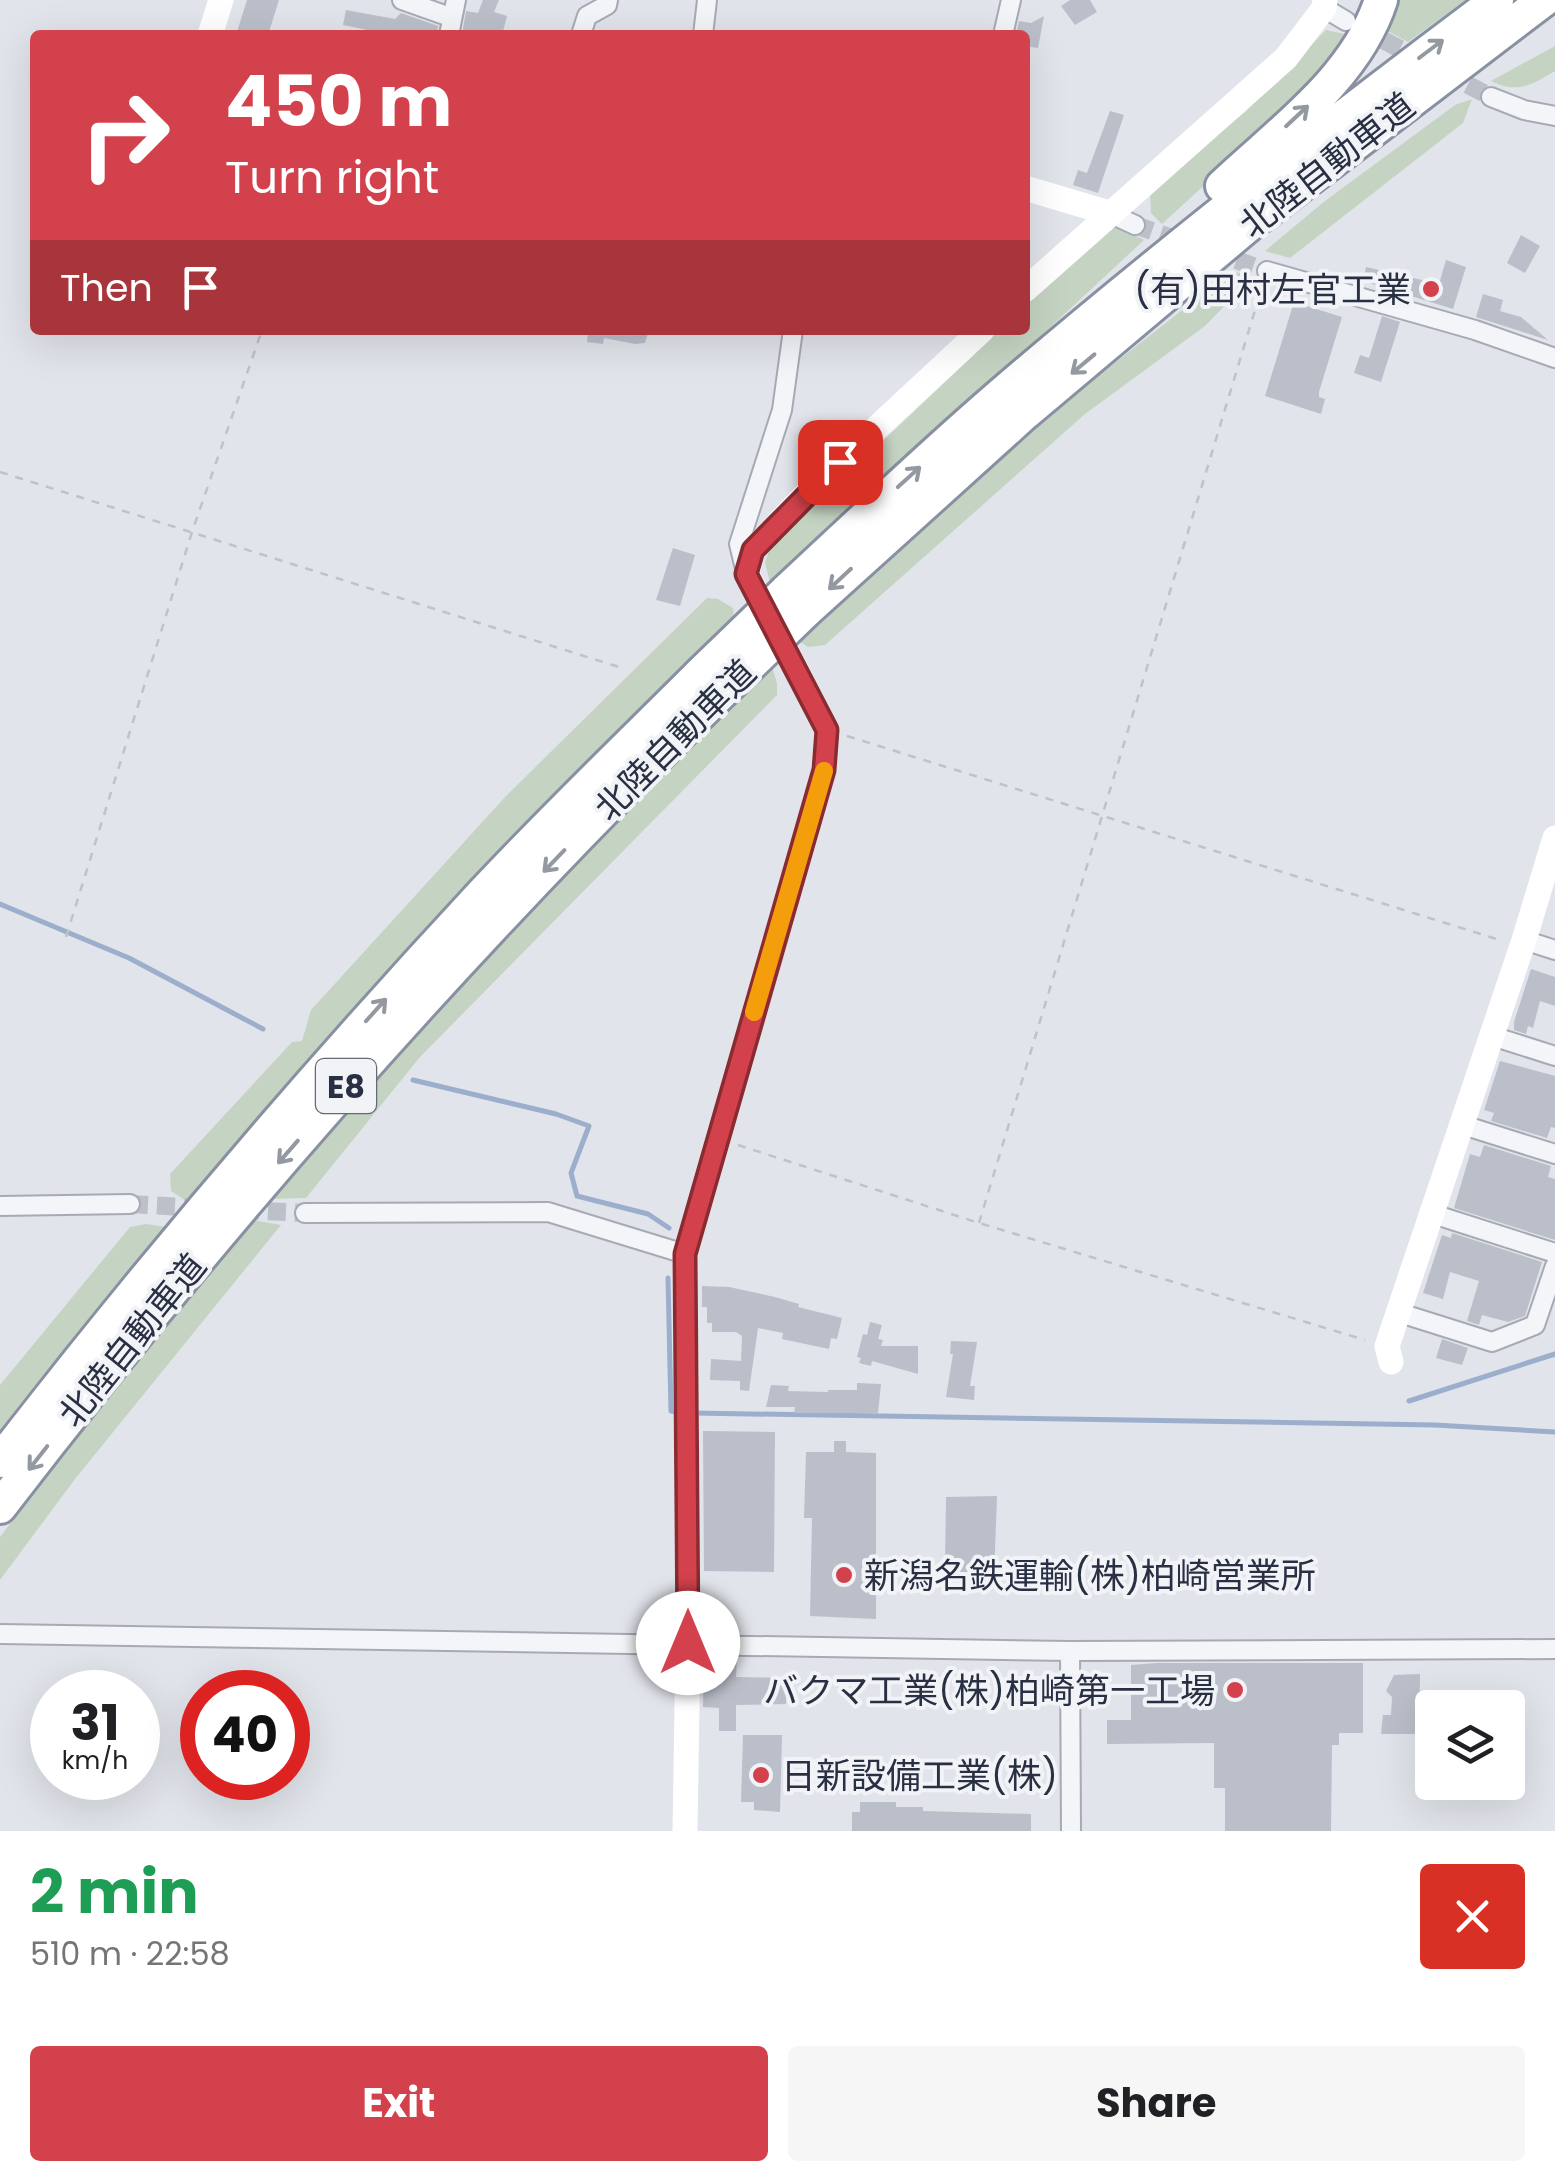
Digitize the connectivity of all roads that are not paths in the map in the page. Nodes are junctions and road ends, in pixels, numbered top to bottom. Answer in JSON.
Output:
{"nodes":[{"id":1,"x":221,"y":0,"type":"edge"},
{"id":2,"x":402,"y":0,"type":"edge"},
{"id":3,"x":608,"y":0,"type":"edge"},
{"id":4,"x":707,"y":0,"type":"edge"},
{"id":5,"x":1010,"y":0,"type":"edge"},
{"id":6,"x":1381,"y":0,"type":"edge"},
{"id":7,"x":1497,"y":0,"type":"edge"},
{"id":8,"x":1544,"y":0,"type":"edge"},
{"id":9,"x":1332,"y":10,"type":"edge"},
{"id":10,"x":452,"y":17,"type":"edge"},
{"id":11,"x":1555,"y":22,"type":"edge"},
{"id":12,"x":212,"y":30,"type":"edge"},
{"id":13,"x":583,"y":30,"type":"edge"},
{"id":14,"x":704,"y":30,"type":"edge"},
{"id":15,"x":1004,"y":30,"type":"edge"},
{"id":16,"x":1491,"y":97,"type":"tunnel mouth"},
{"id":17,"x":1555,"y":116,"type":"edge"},
{"id":18,"x":1030,"y":189,"type":"edge"},
{"id":19,"x":1109,"y":213,"type":"junction"},
{"id":20,"x":1135,"y":225,"type":"tunnel mouth"},
{"id":21,"x":1267,"y":271,"type":"tunnel mouth"},
{"id":22,"x":1030,"y":285,"type":"edge"},
{"id":23,"x":1139,"y":316,"type":"junction"},
{"id":24,"x":792,"y":335,"type":"edge"},
{"id":25,"x":977,"y":335,"type":"edge"},
{"id":26,"x":1555,"y":358,"type":"edge"},
{"id":27,"x":996,"y":398,"type":"junction"},
{"id":28,"x":746,"y":574,"type":"junction"},
{"id":29,"x":796,"y":601,"type":"junction"},
{"id":30,"x":712,"y":682,"type":"junction"},
{"id":31,"x":1555,"y":841,"type":"edge"},
{"id":32,"x":1523,"y":943,"type":"junction"},
{"id":33,"x":1555,"y":950,"type":"edge"},
{"id":34,"x":1492,"y":1036,"type":"junction"},
{"id":35,"x":1555,"y":1056,"type":"edge"},
{"id":36,"x":1463,"y":1125,"type":"junction"},
{"id":37,"x":1555,"y":1154,"type":"edge"},
{"id":38,"x":130,"y":1204,"type":"tunnel mouth"},
{"id":39,"x":0,"y":1206,"type":"edge"},
{"id":40,"x":305,"y":1213,"type":"tunnel mouth"},
{"id":41,"x":1433,"y":1214,"type":"junction"},
{"id":42,"x":1555,"y":1253,"type":"edge"},
{"id":43,"x":685,"y":1254,"type":"junction"},
{"id":44,"x":1555,"y":1266,"type":"edge"},
{"id":45,"x":1400,"y":1313,"type":"junction"},
{"id":46,"x":1389,"y":1354,"type":"road end"},
{"id":47,"x":0,"y":1461,"type":"edge"},
{"id":48,"x":0,"y":1506,"type":"edge"},
{"id":49,"x":0,"y":1634,"type":"edge"},
{"id":50,"x":688,"y":1643,"type":"junction"},
{"id":51,"x":1555,"y":1649,"type":"edge"},
{"id":52,"x":1070,"y":1651,"type":"junction"},
{"id":53,"x":685,"y":1831,"type":"edge"},
{"id":54,"x":1070,"y":1831,"type":"edge"}],
"edges":[{"from":1,"to":12,"type":"street"},
{"from":2,"to":10,"type":"street"},
{"from":3,"to":13,"type":"street"},
{"from":4,"to":14,"type":"street"},
{"from":5,"to":15,"type":"street"},
{"from":27,"to":6,"type":"highway","one_way":true},
{"from":27,"to":7,"type":"highway","name":"北陸自動車道","number":"E8","one_way":true},
{"from":8,"to":23,"type":"highway","name":"北陸自動車道","number":"E8"},
{"from":9,"to":19,"type":"street"},
{"from":11,"to":23,"type":"highway"},
{"from":16,"to":17,"type":"street"},
{"from":18,"to":19,"type":"street"},
{"from":19,"to":20,"type":"street"},
{"from":19,"to":22,"type":"street"},
{"from":21,"to":26,"type":"street"},
{"from":23,"to":29,"type":"highway","name":"北陸自動車道","number":"E8","one_way":true},
{"from":24,"to":28,"type":"street"},
{"from":25,"to":28,"type":"street"},
{"from":29,"to":27,"type":"highway","name":"北陸自動車道","number":"E8","one_way":true},
{"from":28,"to":43,"type":"street"},
{"from":29,"to":30,"type":"highway","name":"北陸自動車道","number":"E8","bridge":true},
{"from":47,"to":30,"type":"highway","name":"北陸自動車道","number":"E8","one_way":true},
{"from":30,"to":48,"type":"highway","name":"北陸自動車道","number":"E8","one_way":true},
{"from":31,"to":32,"type":"street"},
{"from":32,"to":33,"type":"street"},
{"from":32,"to":34,"type":"street"},
{"from":34,"to":35,"type":"street"},
{"from":34,"to":36,"type":"street"},
{"from":36,"to":37,"type":"street"},
{"from":36,"to":41,"type":"street"},
{"from":38,"to":39,"type":"street"},
{"from":40,"to":43,"type":"street"},
{"from":41,"to":42,"type":"street"},
{"from":41,"to":45,"type":"street"},
{"from":43,"to":50,"type":"street"},
{"from":44,"to":45,"type":"street"},
{"from":45,"to":46,"type":"street"},
{"from":49,"to":50,"type":"street"},
{"from":50,"to":52,"type":"street"},
{"from":50,"to":53,"type":"street"},
{"from":51,"to":52,"type":"street"},
{"from":52,"to":54,"type":"street"}]}
